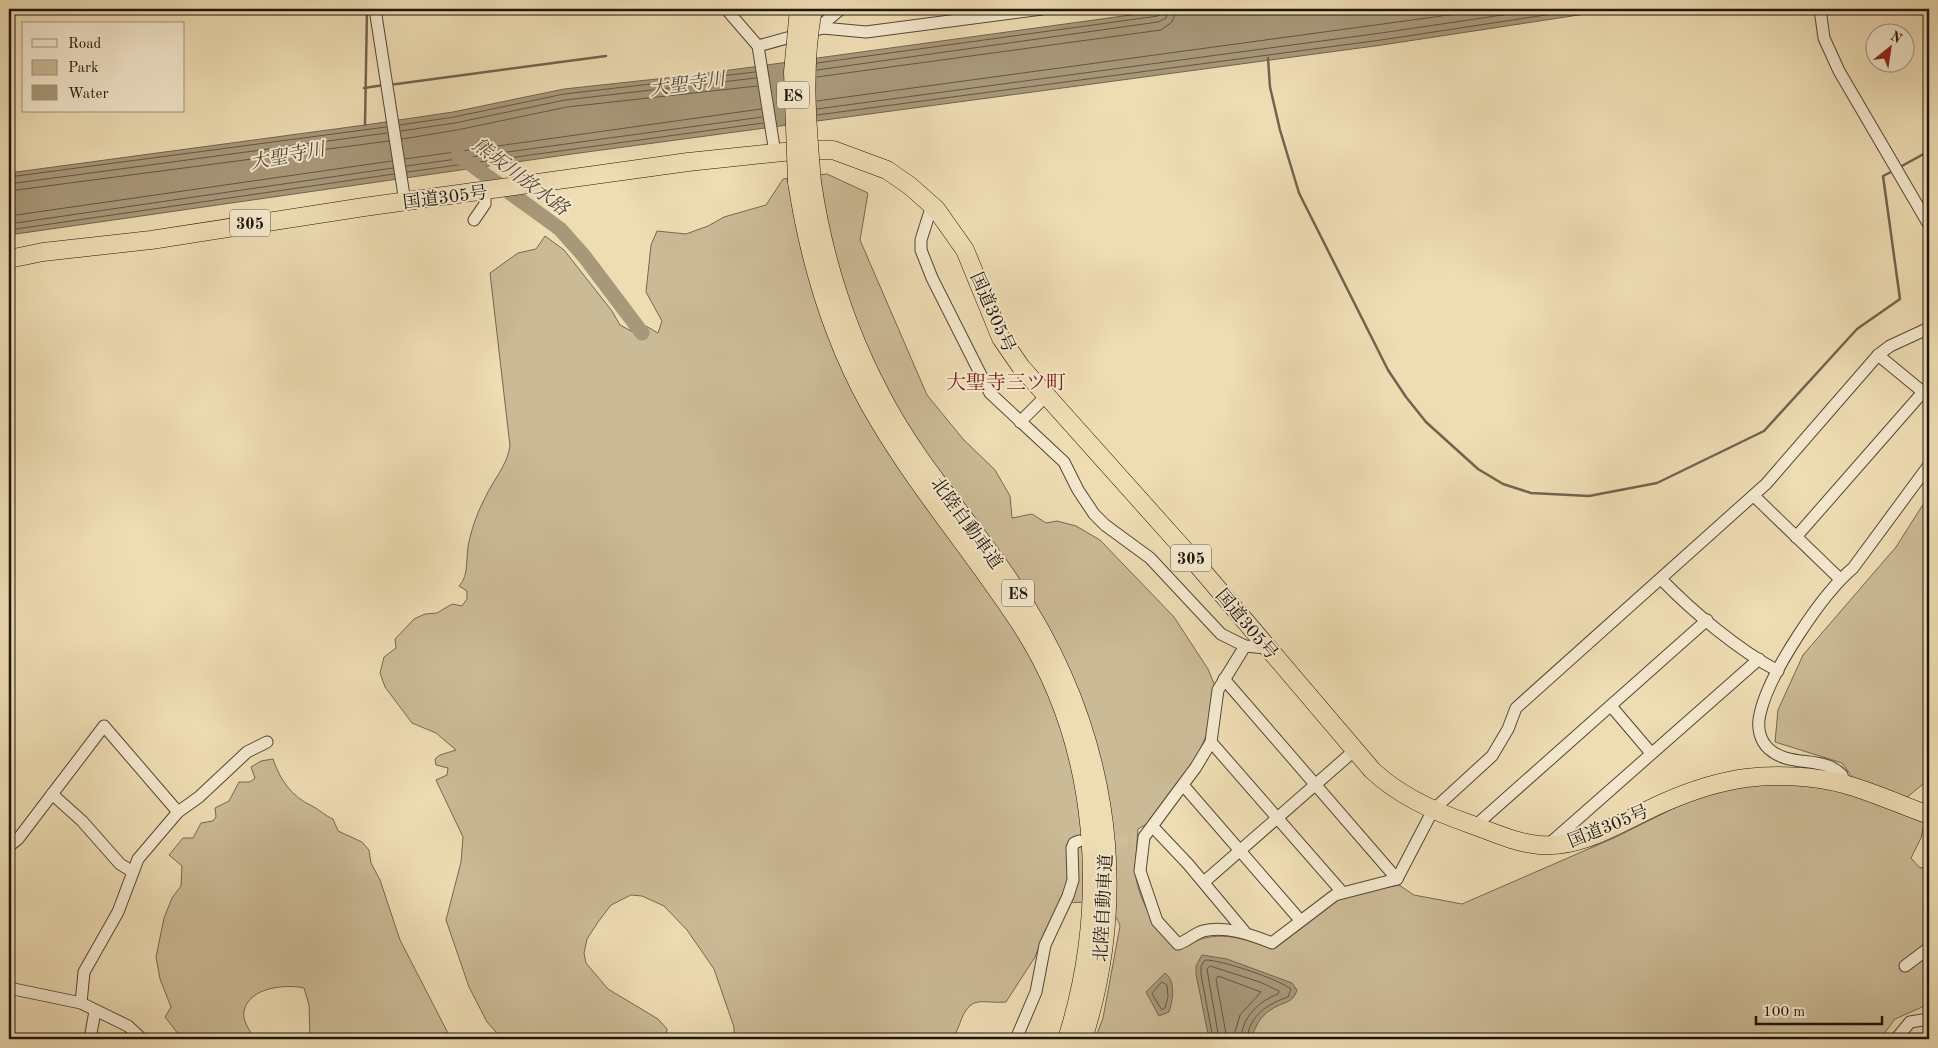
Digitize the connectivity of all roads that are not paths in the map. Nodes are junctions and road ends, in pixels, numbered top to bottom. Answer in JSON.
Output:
{"nodes":[{"id":1,"x":375,"y":9,"type":"edge"},
{"id":2,"x":726,"y":9,"type":"edge"},
{"id":3,"x":799,"y":9,"type":"edge"},
{"id":4,"x":813,"y":9,"type":"edge"},
{"id":5,"x":841,"y":9,"type":"edge"},
{"id":6,"x":1042,"y":9,"type":"edge"},
{"id":7,"x":1820,"y":9,"type":"edge"},
{"id":8,"x":822,"y":28,"type":"junction"},
{"id":9,"x":758,"y":46,"type":"junction"},
{"id":10,"x":775,"y":148,"type":"junction"},
{"id":11,"x":805,"y":182,"type":"junction"},
{"id":12,"x":488,"y":191,"type":"junction"},
{"id":13,"x":404,"y":202,"type":"junction"},
{"id":14,"x":932,"y":204,"type":"junction"},
{"id":15,"x":474,"y":220,"type":"dead end"},
{"id":16,"x":1929,"y":224,"type":"edge"},
{"id":17,"x":9,"y":260,"type":"edge"},
{"id":18,"x":1929,"y":328,"type":"edge"},
{"id":19,"x":1878,"y":355,"type":"junction"},
{"id":20,"x":1926,"y":394,"type":"edge"},
{"id":21,"x":1046,"y":396,"type":"junction"},
{"id":22,"x":1020,"y":422,"type":"junction"},
{"id":23,"x":1929,"y":466,"type":"edge"},
{"id":24,"x":1754,"y":496,"type":"junction"},
{"id":25,"x":1796,"y":536,"type":"junction"},
{"id":26,"x":1661,"y":579,"type":"junction"},
{"id":27,"x":1840,"y":579,"type":"junction"},
{"id":28,"x":1708,"y":620,"type":"junction"},
{"id":29,"x":1244,"y":646,"type":"junction"},
{"id":30,"x":1266,"y":648,"type":"junction"},
{"id":31,"x":1759,"y":659,"type":"junction"},
{"id":32,"x":1778,"y":671,"type":"junction"},
{"id":33,"x":1224,"y":680,"type":"junction"},
{"id":34,"x":1612,"y":706,"type":"junction"},
{"id":35,"x":266,"y":742,"type":"dead end"},
{"id":36,"x":1211,"y":742,"type":"junction"},
{"id":37,"x":1356,"y":750,"type":"junction"},
{"id":38,"x":1651,"y":753,"type":"junction"},
{"id":39,"x":1844,"y":784,"type":"junction"},
{"id":40,"x":1183,"y":785,"type":"junction"},
{"id":41,"x":1314,"y":785,"type":"junction"},
{"id":42,"x":52,"y":794,"type":"junction"},
{"id":43,"x":1433,"y":810,"type":"junction"},
{"id":44,"x":178,"y":812,"type":"junction"},
{"id":45,"x":1929,"y":816,"type":"edge"},
{"id":46,"x":1278,"y":817,"type":"junction"},
{"id":47,"x":1475,"y":826,"type":"junction"},
{"id":48,"x":1153,"y":827,"type":"junction"},
{"id":49,"x":1078,"y":841,"type":"dead end"},
{"id":50,"x":1548,"y":845,"type":"junction"},
{"id":51,"x":9,"y":846,"type":"edge"},
{"id":52,"x":1239,"y":850,"type":"junction"},
{"id":53,"x":133,"y":872,"type":"junction"},
{"id":54,"x":1397,"y":879,"type":"junction"},
{"id":55,"x":1204,"y":882,"type":"junction"},
{"id":56,"x":1342,"y":892,"type":"junction"},
{"id":57,"x":1300,"y":920,"type":"junction"},
{"id":58,"x":1244,"y":931,"type":"junction"},
{"id":59,"x":1929,"y":948,"type":"edge"},
{"id":60,"x":1905,"y":966,"type":"dead end"},
{"id":61,"x":9,"y":988,"type":"edge"},
{"id":62,"x":80,"y":1003,"type":"junction"},
{"id":63,"x":95,"y":1011,"type":"junction"},
{"id":64,"x":1929,"y":1018,"type":"edge"},
{"id":65,"x":90,"y":1039,"type":"edge"},
{"id":66,"x":142,"y":1039,"type":"edge"},
{"id":67,"x":1016,"y":1039,"type":"edge"},
{"id":68,"x":1067,"y":1039,"type":"edge"},
{"id":69,"x":1083,"y":1039,"type":"edge"},
{"id":70,"x":1896,"y":1039,"type":"edge"}],
"edges":[{"from":1,"to":13,"type":"street"},
{"from":2,"to":9,"type":"street"},
{"from":3,"to":11,"type":"highway","name":"北陸自動車道","number":"E8","bridge":true},
{"from":4,"to":11,"type":"highway","name":"北陸自動車道","number":"E8","bridge":true},
{"from":5,"to":8,"type":"street"},
{"from":6,"to":8,"type":"street"},
{"from":7,"to":16,"type":"street"},
{"from":8,"to":9,"type":"street"},
{"from":9,"to":10,"type":"street"},
{"from":10,"to":12,"type":"highway","name":"国道305号","number":"305"},
{"from":10,"to":14,"type":"highway","name":"国道305号","number":"305"},
{"from":11,"to":68,"type":"highway","name":"北陸自動車道","number":"E8"},
{"from":11,"to":69,"type":"highway","name":"北陸自動車道","number":"E8"},
{"from":12,"to":13,"type":"highway","name":"国道305号","number":"305"},
{"from":12,"to":15,"type":"street"},
{"from":13,"to":17,"type":"highway","name":"国道305号","number":"305"},
{"from":14,"to":21,"type":"highway","name":"国道305号","number":"305"},
{"from":14,"to":22,"type":"street"},
{"from":18,"to":19,"type":"street"},
{"from":19,"to":20,"type":"street"},
{"from":19,"to":24,"type":"street"},
{"from":20,"to":25,"type":"street"},
{"from":21,"to":22,"type":"street"},
{"from":21,"to":30,"type":"highway","name":"国道305号","number":"305"},
{"from":22,"to":29,"type":"street"},
{"from":23,"to":27,"type":"street"},
{"from":24,"to":25,"type":"street"},
{"from":24,"to":26,"type":"street"},
{"from":25,"to":27,"type":"street"},
{"from":26,"to":28,"type":"street"},
{"from":26,"to":43,"type":"street"},
{"from":27,"to":32,"type":"street"},
{"from":28,"to":31,"type":"street"},
{"from":28,"to":34,"type":"street"},
{"from":29,"to":30,"type":"street"},
{"from":29,"to":33,"type":"street"},
{"from":30,"to":37,"type":"highway","name":"国道305号","number":"305"},
{"from":31,"to":32,"type":"street"},
{"from":31,"to":38,"type":"street"},
{"from":32,"to":39,"type":"street"},
{"from":33,"to":36,"type":"street"},
{"from":33,"to":41,"type":"street"},
{"from":34,"to":38,"type":"street"},
{"from":34,"to":47,"type":"street"},
{"from":35,"to":44,"type":"street"},
{"from":36,"to":40,"type":"street"},
{"from":36,"to":46,"type":"street"},
{"from":37,"to":41,"type":"street"},
{"from":37,"to":43,"type":"highway","name":"国道305号","number":"305"},
{"from":38,"to":50,"type":"street"},
{"from":39,"to":45,"type":"highway","name":"国道305号","number":"305"},
{"from":39,"to":50,"type":"highway","name":"国道305号","number":"305"},
{"from":40,"to":48,"type":"street"},
{"from":40,"to":52,"type":"street"},
{"from":41,"to":46,"type":"street"},
{"from":41,"to":54,"type":"street"},
{"from":42,"to":44,"type":"street"},
{"from":42,"to":51,"type":"street"},
{"from":42,"to":53,"type":"street"},
{"from":43,"to":47,"type":"highway","name":"国道305号","number":"305"},
{"from":43,"to":54,"type":"street"},
{"from":44,"to":53,"type":"street"},
{"from":46,"to":52,"type":"street"},
{"from":46,"to":56,"type":"street"},
{"from":47,"to":50,"type":"highway","name":"国道305号","number":"305"},
{"from":48,"to":55,"type":"street"},
{"from":48,"to":58,"type":"street"},
{"from":49,"to":67,"type":"street"},
{"from":52,"to":55,"type":"street"},
{"from":52,"to":57,"type":"street"},
{"from":53,"to":62,"type":"street"},
{"from":54,"to":56,"type":"street"},
{"from":55,"to":58,"type":"street"},
{"from":56,"to":57,"type":"street"},
{"from":57,"to":58,"type":"street"},
{"from":59,"to":60,"type":"street"},
{"from":61,"to":62,"type":"street"},
{"from":62,"to":63,"type":"street"},
{"from":63,"to":65,"type":"street"},
{"from":63,"to":66,"type":"street"},
{"from":64,"to":70,"type":"street"}]}
